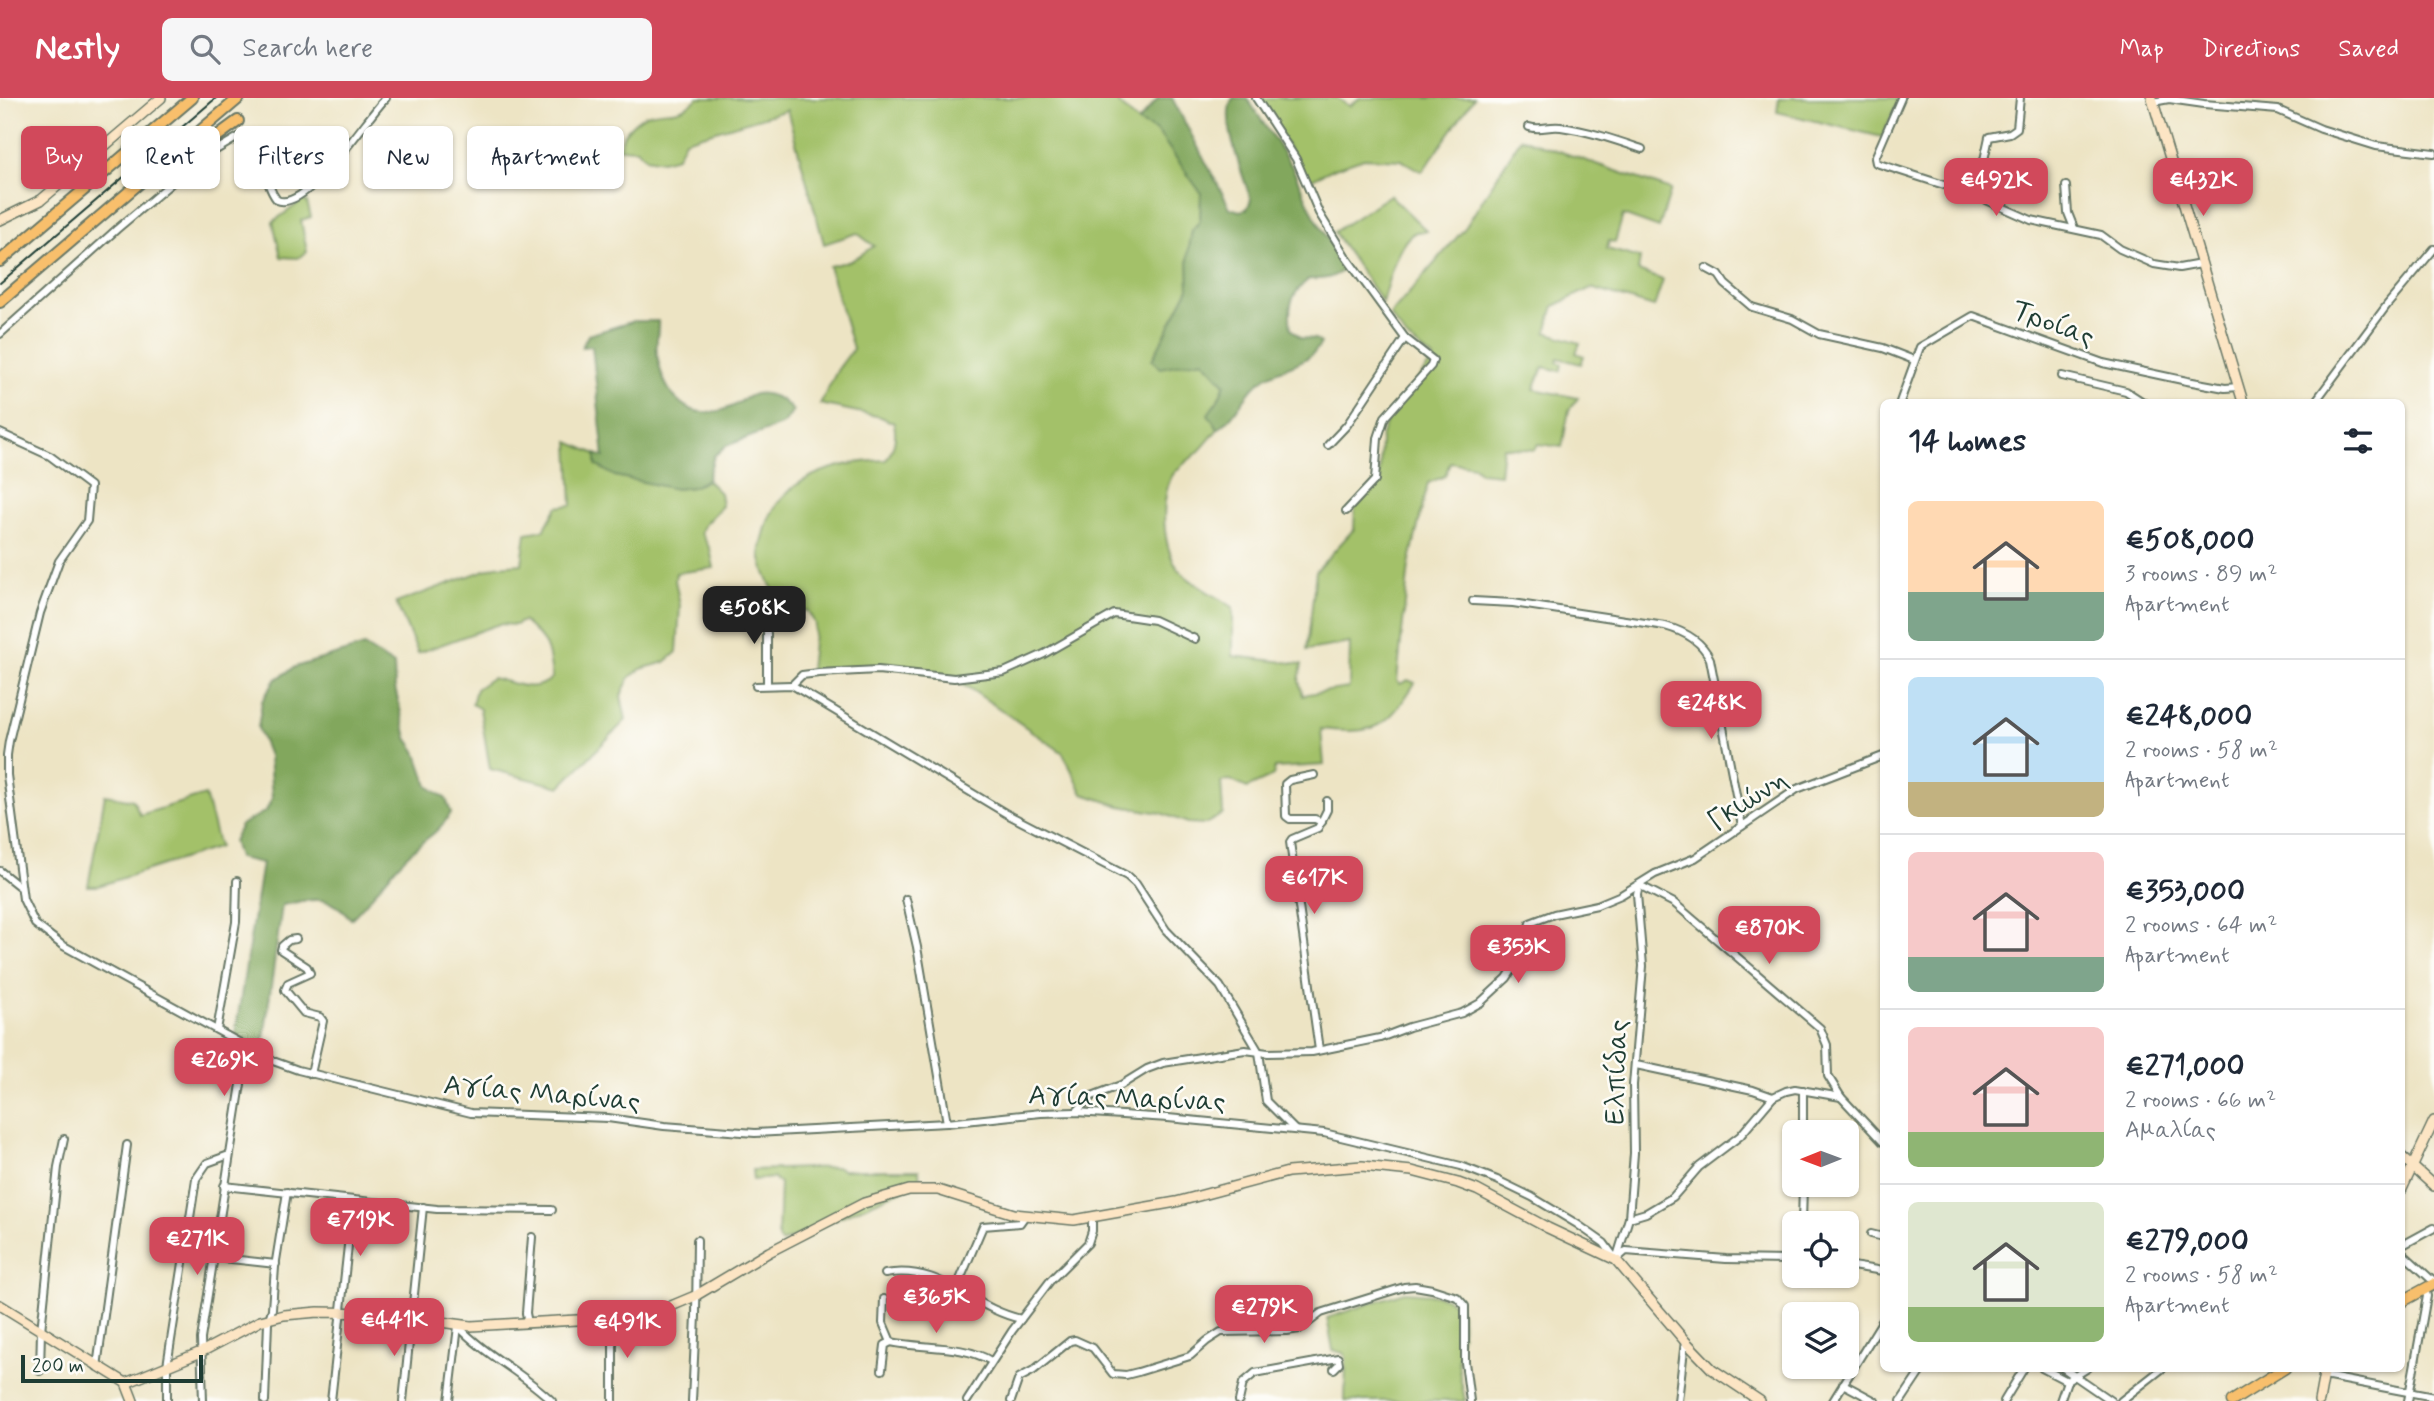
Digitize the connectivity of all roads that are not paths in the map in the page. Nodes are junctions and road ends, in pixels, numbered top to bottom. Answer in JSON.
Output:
{"nodes":[{"id":1,"x":161,"y":98,"type":"edge"},
{"id":2,"x":180,"y":98,"type":"edge"},
{"id":3,"x":191,"y":98,"type":"edge"},
{"id":4,"x":239,"y":98,"type":"edge"},
{"id":5,"x":386,"y":98,"type":"edge"},
{"id":6,"x":1256,"y":98,"type":"edge"},
{"id":7,"x":1901,"y":98,"type":"edge"},
{"id":8,"x":2020,"y":98,"type":"edge"},
{"id":9,"x":2152,"y":100,"type":"edge"},
{"id":10,"x":238,"y":121,"type":"dead end"},
{"id":11,"x":1529,"y":127,"type":"dead end"},
{"id":12,"x":1642,"y":149,"type":"dead end"},
{"id":13,"x":2434,"y":153,"type":"edge"},
{"id":14,"x":1984,"y":160,"type":"dead end"},
{"id":15,"x":2066,"y":186,"type":"dead end"},
{"id":16,"x":125,"y":197,"type":"junction"},
{"id":17,"x":0,"y":219,"type":"edge"},
{"id":18,"x":49,"y":219,"type":"junction"},
{"id":19,"x":2074,"y":228,"type":"junction"},
{"id":20,"x":2434,"y":249,"type":"edge"},
{"id":21,"x":0,"y":261,"type":"edge"},
{"id":22,"x":2201,"y":264,"type":"junction"},
{"id":23,"x":1706,"y":268,"type":"dead end"},
{"id":24,"x":0,"y":302,"type":"edge"},
{"id":25,"x":0,"y":334,"type":"edge"},
{"id":26,"x":1405,"y":338,"type":"junction"},
{"id":27,"x":1914,"y":360,"type":"junction"},
{"id":28,"x":2062,"y":376,"type":"dead end"},
{"id":29,"x":2239,"y":387,"type":"junction"},
{"id":30,"x":1901,"y":399,"type":"edge"},
{"id":31,"x":2138,"y":399,"type":"edge"},
{"id":32,"x":2242,"y":399,"type":"edge"},
{"id":33,"x":2317,"y":399,"type":"edge"},
{"id":34,"x":0,"y":433,"type":"edge"},
{"id":35,"x":1328,"y":445,"type":"dead end"},
{"id":36,"x":1346,"y":511,"type":"dead end"},
{"id":37,"x":1473,"y":601,"type":"dead end"},
{"id":38,"x":762,"y":604,"type":"dead end"},
{"id":39,"x":1195,"y":639,"type":"dead end"},
{"id":40,"x":767,"y":684,"type":"junction"},
{"id":41,"x":792,"y":685,"type":"junction"},
{"id":42,"x":756,"y":686,"type":"dead end"},
{"id":43,"x":1880,"y":757,"type":"edge"},
{"id":44,"x":1314,"y":775,"type":"dead end"},
{"id":45,"x":1327,"y":800,"type":"dead end"},
{"id":46,"x":1322,"y":822,"type":"junction"},
{"id":47,"x":1742,"y":826,"type":"junction"},
{"id":48,"x":0,"y":871,"type":"edge"},
{"id":49,"x":237,"y":881,"type":"dead end"},
{"id":50,"x":1639,"y":885,"type":"junction"},
{"id":51,"x":21,"y":887,"type":"junction"},
{"id":52,"x":905,"y":899,"type":"dead end"},
{"id":53,"x":296,"y":939,"type":"dead end"},
{"id":54,"x":217,"y":1030,"type":"junction"},
{"id":55,"x":247,"y":1046,"type":"junction"},
{"id":56,"x":1320,"y":1050,"type":"junction"},
{"id":57,"x":1259,"y":1052,"type":"junction"},
{"id":58,"x":1636,"y":1065,"type":"junction"},
{"id":59,"x":311,"y":1074,"type":"junction"},
{"id":60,"x":1803,"y":1090,"type":"junction"},
{"id":61,"x":1773,"y":1097,"type":"junction"},
{"id":62,"x":1841,"y":1097,"type":"junction"},
{"id":63,"x":1076,"y":1112,"type":"junction"},
{"id":64,"x":1803,"y":1120,"type":"edge"},
{"id":65,"x":2434,"y":1121,"type":"edge"},
{"id":66,"x":947,"y":1123,"type":"junction"},
{"id":67,"x":1293,"y":1129,"type":"junction"},
{"id":68,"x":64,"y":1139,"type":"dead end"},
{"id":69,"x":1880,"y":1139,"type":"edge"},
{"id":70,"x":127,"y":1144,"type":"dead end"},
{"id":71,"x":229,"y":1155,"type":"junction"},
{"id":72,"x":2405,"y":1160,"type":"edge"},
{"id":73,"x":2412,"y":1167,"type":"junction"},
{"id":74,"x":2405,"y":1182,"type":"edge"},
{"id":75,"x":2433,"y":1183,"type":"edge"},
{"id":76,"x":224,"y":1186,"type":"junction"},
{"id":77,"x":287,"y":1192,"type":"junction"},
{"id":78,"x":354,"y":1200,"type":"junction"},
{"id":79,"x":424,"y":1207,"type":"junction"},
{"id":80,"x":552,"y":1210,"type":"dead end"},
{"id":81,"x":1024,"y":1216,"type":"junction"},
{"id":82,"x":1092,"y":1217,"type":"junction"},
{"id":83,"x":1629,"y":1218,"type":"junction"},
{"id":84,"x":2434,"y":1228,"type":"edge"},
{"id":85,"x":1871,"y":1234,"type":"dead end"},
{"id":86,"x":1880,"y":1236,"type":"edge"},
{"id":87,"x":532,"y":1237,"type":"dead end"},
{"id":88,"x":696,"y":1240,"type":"dead end"},
{"id":89,"x":2405,"y":1244,"type":"edge"},
{"id":90,"x":2405,"y":1256,"type":"edge"},
{"id":91,"x":214,"y":1257,"type":"junction"},
{"id":92,"x":1616,"y":1260,"type":"junction"},
{"id":93,"x":1782,"y":1260,"type":"edge"},
{"id":94,"x":276,"y":1264,"type":"junction"},
{"id":95,"x":1859,"y":1267,"type":"edge"},
{"id":96,"x":1880,"y":1271,"type":"edge"},
{"id":97,"x":885,"y":1274,"type":"dead end"},
{"id":98,"x":2431,"y":1285,"type":"edge"},
{"id":99,"x":956,"y":1289,"type":"junction"},
{"id":100,"x":695,"y":1296,"type":"junction"},
{"id":101,"x":884,"y":1299,"type":"dead end"},
{"id":102,"x":2405,"y":1300,"type":"edge"},
{"id":103,"x":0,"y":1305,"type":"edge"},
{"id":104,"x":340,"y":1312,"type":"junction"},
{"id":105,"x":269,"y":1318,"type":"junction"},
{"id":106,"x":412,"y":1318,"type":"junction"},
{"id":107,"x":614,"y":1318,"type":"junction"},
{"id":108,"x":1021,"y":1319,"type":"junction"},
{"id":109,"x":528,"y":1323,"type":"junction"},
{"id":110,"x":1880,"y":1325,"type":"edge"},
{"id":111,"x":458,"y":1326,"type":"junction"},
{"id":112,"x":41,"y":1331,"type":"junction"},
{"id":113,"x":1685,"y":1341,"type":"junction"},
{"id":114,"x":891,"y":1342,"type":"junction"},
{"id":115,"x":201,"y":1352,"type":"junction"},
{"id":116,"x":991,"y":1361,"type":"junction"},
{"id":117,"x":167,"y":1366,"type":"junction"},
{"id":118,"x":97,"y":1367,"type":"junction"},
{"id":119,"x":1334,"y":1369,"type":"dead end"},
{"id":120,"x":882,"y":1370,"type":"dead end"},
{"id":121,"x":40,"y":1371,"type":"dead end"},
{"id":122,"x":1920,"y":1372,"type":"edge"},
{"id":123,"x":2022,"y":1372,"type":"edge"},
{"id":124,"x":2050,"y":1372,"type":"edge"},
{"id":125,"x":2068,"y":1372,"type":"edge"},
{"id":126,"x":2081,"y":1372,"type":"edge"},
{"id":127,"x":2158,"y":1372,"type":"edge"},
{"id":128,"x":2278,"y":1372,"type":"edge"},
{"id":129,"x":2324,"y":1372,"type":"edge"},
{"id":130,"x":2074,"y":1376,"type":"junction"},
{"id":131,"x":2067,"y":1381,"type":"junction"},
{"id":132,"x":126,"y":1383,"type":"junction"},
{"id":133,"x":1843,"y":1384,"type":"junction"},
{"id":134,"x":2410,"y":1393,"type":"junction"},
{"id":135,"x":2434,"y":1397,"type":"edge"},
{"id":136,"x":133,"y":1401,"type":"edge"},
{"id":137,"x":167,"y":1401,"type":"edge"},
{"id":138,"x":203,"y":1401,"type":"edge"},
{"id":139,"x":265,"y":1401,"type":"edge"},
{"id":140,"x":331,"y":1401,"type":"edge"},
{"id":141,"x":403,"y":1401,"type":"edge"},
{"id":142,"x":449,"y":1401,"type":"edge"},
{"id":143,"x":552,"y":1401,"type":"edge"},
{"id":144,"x":613,"y":1401,"type":"edge"},
{"id":145,"x":692,"y":1401,"type":"edge"},
{"id":146,"x":967,"y":1401,"type":"edge"},
{"id":147,"x":1011,"y":1401,"type":"edge"},
{"id":148,"x":1239,"y":1401,"type":"edge"},
{"id":149,"x":1470,"y":1401,"type":"edge"},
{"id":150,"x":1678,"y":1401,"type":"edge"},
{"id":151,"x":1760,"y":1401,"type":"edge"},
{"id":152,"x":1833,"y":1401,"type":"edge"},
{"id":153,"x":1873,"y":1401,"type":"edge"},
{"id":154,"x":1901,"y":1401,"type":"edge"},
{"id":155,"x":2004,"y":1401,"type":"edge"},
{"id":156,"x":2060,"y":1401,"type":"edge"},
{"id":157,"x":2111,"y":1401,"type":"edge"},
{"id":158,"x":2121,"y":1401,"type":"edge"},
{"id":159,"x":2232,"y":1401,"type":"edge"},
{"id":160,"x":2319,"y":1401,"type":"edge"},
{"id":161,"x":2408,"y":1401,"type":"edge"}],
"edges":[{"from":1,"to":17,"type":"street"},
{"from":2,"to":18,"type":"highway"},
{"from":3,"to":18,"type":"highway"},
{"from":4,"to":16,"type":"highway"},
{"from":5,"to":25,"type":"street"},
{"from":6,"to":26,"type":"street"},
{"from":7,"to":19,"type":"street"},
{"from":8,"to":14,"type":"street"},
{"from":9,"to":13,"type":"street"},
{"from":9,"to":22,"type":"street"},
{"from":10,"to":16,"type":"highway"},
{"from":11,"to":12,"type":"street"},
{"from":15,"to":19,"type":"street"},
{"from":16,"to":24,"type":"highway"},
{"from":18,"to":21,"type":"highway"},
{"from":19,"to":22,"type":"street"},
{"from":20,"to":33,"type":"street"},
{"from":22,"to":29,"type":"street"},
{"from":23,"to":27,"type":"street"},
{"from":26,"to":35,"type":"street"},
{"from":26,"to":36,"type":"street"},
{"from":27,"to":29,"type":"street","name":"Τροίας"},
{"from":27,"to":30,"type":"street","name":"Τροίας"},
{"from":28,"to":31,"type":"street"},
{"from":29,"to":32,"type":"street"},
{"from":34,"to":51,"type":"street","name":"Αγίας Μαρίνας"},
{"from":37,"to":47,"type":"street"},
{"from":38,"to":40,"type":"street"},
{"from":39,"to":41,"type":"street"},
{"from":40,"to":41,"type":"street"},
{"from":40,"to":42,"type":"street"},
{"from":41,"to":57,"type":"street"},
{"from":43,"to":47,"type":"street","name":"Γκιώνη"},
{"from":44,"to":46,"type":"street"},
{"from":45,"to":46,"type":"street"},
{"from":46,"to":56,"type":"street"},
{"from":47,"to":50,"type":"street","name":"Γκιώνη"},
{"from":48,"to":51,"type":"street"},
{"from":49,"to":54,"type":"street"},
{"from":50,"to":56,"type":"street","name":"Γκιώνη"},
{"from":50,"to":58,"type":"street","name":"Ελπίδας"},
{"from":50,"to":62,"type":"street"},
{"from":51,"to":54,"type":"street","name":"Αγίας Μαρίνας"},
{"from":52,"to":66,"type":"street"},
{"from":53,"to":59,"type":"street"},
{"from":54,"to":55,"type":"street","name":"Αγίας Μαρίνας"},
{"from":55,"to":59,"type":"street","name":"Αγίας Μαρίνας"},
{"from":55,"to":71,"type":"street"},
{"from":56,"to":57,"type":"street","name":"Γκιώνη"},
{"from":57,"to":63,"type":"street","name":"Γκιώνη"},
{"from":57,"to":67,"type":"street"},
{"from":58,"to":61,"type":"street"},
{"from":58,"to":83,"type":"street","name":"Ελπίδας"},
{"from":59,"to":66,"type":"street","name":"Αγίας Μαρίνας"},
{"from":60,"to":61,"type":"street"},
{"from":60,"to":62,"type":"street"},
{"from":60,"to":64,"type":"street"},
{"from":61,"to":83,"type":"street"},
{"from":62,"to":69,"type":"street"},
{"from":63,"to":66,"type":"street","name":"Αγίας Μαρίνας"},
{"from":63,"to":67,"type":"street","name":"Αγίας Μαρίνας"},
{"from":65,"to":73,"type":"street"},
{"from":67,"to":92,"type":"street","name":"Αγίας Μαρίνας"},
{"from":68,"to":112,"type":"street"},
{"from":70,"to":118,"type":"street"},
{"from":71,"to":76,"type":"street"},
{"from":71,"to":117,"type":"street"},
{"from":72,"to":73,"type":"street"},
{"from":73,"to":74,"type":"street"},
{"from":73,"to":75,"type":"street"},
{"from":76,"to":77,"type":"street"},
{"from":76,"to":91,"type":"street"},
{"from":77,"to":78,"type":"street"},
{"from":77,"to":94,"type":"street"},
{"from":78,"to":79,"type":"street"},
{"from":78,"to":104,"type":"street"},
{"from":79,"to":80,"type":"street"},
{"from":79,"to":106,"type":"street"},
{"from":81,"to":82,"type":"street"},
{"from":81,"to":99,"type":"street"},
{"from":81,"to":100,"type":"street"},
{"from":82,"to":92,"type":"street"},
{"from":82,"to":108,"type":"street"},
{"from":83,"to":92,"type":"street","name":"Ελπίδας"},
{"from":84,"to":89,"type":"street"},
{"from":85,"to":86,"type":"street"},
{"from":87,"to":109,"type":"street"},
{"from":88,"to":100,"type":"street"},
{"from":90,"to":98,"type":"street"},
{"from":91,"to":94,"type":"street"},
{"from":91,"to":115,"type":"street"},
{"from":92,"to":93,"type":"street"},
{"from":92,"to":113,"type":"street","name":"Αγίας Μαρίνας"},
{"from":94,"to":105,"type":"street"},
{"from":95,"to":96,"type":"street"},
{"from":97,"to":99,"type":"street"},
{"from":98,"to":102,"type":"main road"},
{"from":98,"to":134,"type":"street"},
{"from":99,"to":108,"type":"street"},
{"from":100,"to":107,"type":"street"},
{"from":100,"to":145,"type":"street"},
{"from":101,"to":114,"type":"street"},
{"from":103,"to":112,"type":"street"},
{"from":104,"to":105,"type":"street"},
{"from":104,"to":106,"type":"street"},
{"from":104,"to":140,"type":"street"},
{"from":105,"to":115,"type":"street"},
{"from":105,"to":139,"type":"street"},
{"from":106,"to":111,"type":"street"},
{"from":106,"to":141,"type":"street"},
{"from":107,"to":109,"type":"street"},
{"from":107,"to":144,"type":"street"},
{"from":108,"to":116,"type":"street"},
{"from":109,"to":111,"type":"street"},
{"from":110,"to":133,"type":"street"},
{"from":111,"to":142,"type":"street"},
{"from":111,"to":143,"type":"street"},
{"from":112,"to":118,"type":"street"},
{"from":112,"to":121,"type":"street"},
{"from":113,"to":150,"type":"street"},
{"from":113,"to":151,"type":"street","name":"Αγίας Μαρίνας"},
{"from":114,"to":116,"type":"street"},
{"from":114,"to":120,"type":"street"},
{"from":115,"to":117,"type":"street"},
{"from":115,"to":138,"type":"street"},
{"from":116,"to":146,"type":"street"},
{"from":117,"to":132,"type":"street"},
{"from":117,"to":137,"type":"street"},
{"from":118,"to":132,"type":"street"},
{"from":119,"to":148,"type":"street"},
{"from":122,"to":154,"type":"street"},
{"from":123,"to":155,"type":"street"},
{"from":124,"to":131,"type":"street"},
{"from":125,"to":130,"type":"street"},
{"from":126,"to":130,"type":"street"},
{"from":127,"to":158,"type":"street"},
{"from":128,"to":159,"type":"main road"},
{"from":129,"to":134,"type":"street"},
{"from":129,"to":160,"type":"street"},
{"from":130,"to":131,"type":"street"},
{"from":130,"to":157,"type":"street"},
{"from":131,"to":156,"type":"street"},
{"from":132,"to":136,"type":"street"},
{"from":133,"to":152,"type":"street"},
{"from":133,"to":153,"type":"street"},
{"from":134,"to":135,"type":"street"},
{"from":134,"to":161,"type":"street"},
{"from":147,"to":149,"type":"street"}]}
